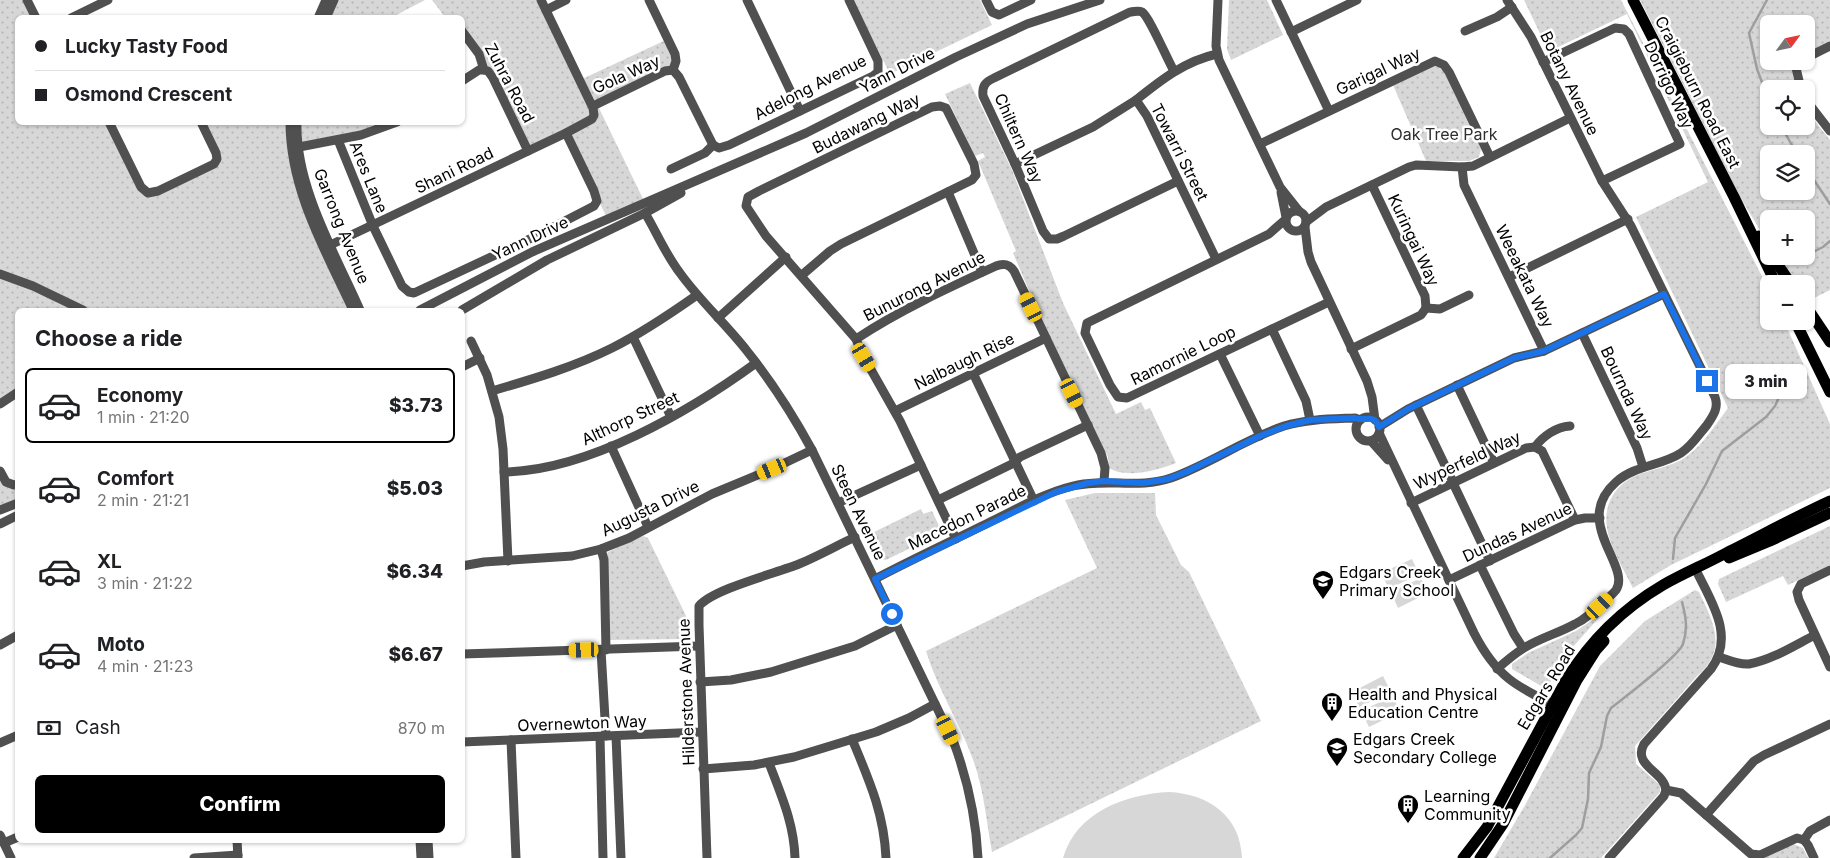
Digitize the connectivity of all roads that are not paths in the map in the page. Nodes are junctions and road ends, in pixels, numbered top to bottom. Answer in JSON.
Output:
{"nodes":[{"id":1,"x":27,"y":0,"type":"edge"},
{"id":2,"x":108,"y":0,"type":"edge"},
{"id":3,"x":326,"y":0,"type":"edge"},
{"id":4,"x":333,"y":0,"type":"edge"},
{"id":5,"x":542,"y":0,"type":"edge"},
{"id":6,"x":566,"y":0,"type":"edge"},
{"id":7,"x":649,"y":0,"type":"edge"},
{"id":8,"x":746,"y":0,"type":"edge"},
{"id":9,"x":849,"y":0,"type":"edge"},
{"id":10,"x":986,"y":0,"type":"edge"},
{"id":11,"x":1031,"y":0,"type":"edge"},
{"id":12,"x":1100,"y":0,"type":"edge"},
{"id":13,"x":1218,"y":0,"type":"edge"},
{"id":14,"x":1276,"y":0,"type":"edge"},
{"id":15,"x":1357,"y":0,"type":"edge"},
{"id":16,"x":1634,"y":1,"type":"edge"},
{"id":17,"x":1509,"y":2,"type":"edge"},
{"id":18,"x":546,"y":10,"type":"junction"},
{"id":19,"x":34,"y":15,"type":"edge"},
{"id":20,"x":77,"y":15,"type":"edge"},
{"id":21,"x":319,"y":15,"type":"edge"},
{"id":22,"x":327,"y":15,"type":"edge"},
{"id":23,"x":1465,"y":31,"type":"dead end"},
{"id":24,"x":1291,"y":32,"type":"junction"},
{"id":25,"x":465,"y":35,"type":"edge"},
{"id":26,"x":1830,"y":46,"type":"edge"},
{"id":27,"x":1217,"y":54,"type":"junction"},
{"id":28,"x":1815,"y":54,"type":"edge"},
{"id":29,"x":1543,"y":62,"type":"junction"},
{"id":30,"x":484,"y":70,"type":"junction"},
{"id":31,"x":672,"y":70,"type":"junction"},
{"id":32,"x":1174,"y":71,"type":"junction"},
{"id":33,"x":465,"y":79,"type":"edge"},
{"id":34,"x":1136,"y":100,"type":"junction"},
{"id":35,"x":593,"y":110,"type":"junction"},
{"id":36,"x":800,"y":111,"type":"junction"},
{"id":37,"x":1329,"y":111,"type":"junction"},
{"id":38,"x":1815,"y":111,"type":"edge"},
{"id":39,"x":1570,"y":118,"type":"junction"},
{"id":40,"x":110,"y":125,"type":"edge"},
{"id":41,"x":202,"y":125,"type":"edge"},
{"id":42,"x":291,"y":125,"type":"edge"},
{"id":43,"x":297,"y":125,"type":"edge"},
{"id":44,"x":389,"y":125,"type":"edge"},
{"id":45,"x":1830,"y":130,"type":"edge"},
{"id":46,"x":566,"y":133,"type":"junction"},
{"id":47,"x":338,"y":140,"type":"junction"},
{"id":48,"x":713,"y":144,"type":"junction"},
{"id":49,"x":1260,"y":144,"type":"junction"},
{"id":50,"x":295,"y":148,"type":"junction"},
{"id":51,"x":528,"y":151,"type":"junction"},
{"id":52,"x":1490,"y":157,"type":"junction"},
{"id":53,"x":1015,"y":164,"type":"junction"},
{"id":54,"x":1462,"y":167,"type":"junction"},
{"id":55,"x":671,"y":169,"type":"dead end"},
{"id":56,"x":711,"y":175,"type":"junction"},
{"id":57,"x":1178,"y":181,"type":"junction"},
{"id":58,"x":1602,"y":181,"type":"junction"},
{"id":59,"x":1372,"y":185,"type":"junction"},
{"id":60,"x":1280,"y":187,"type":"junction"},
{"id":61,"x":948,"y":192,"type":"junction"},
{"id":62,"x":1734,"y":197,"type":"junction"},
{"id":63,"x":1326,"y":207,"type":"junction"},
{"id":64,"x":1300,"y":211,"type":"junction"},
{"id":65,"x":645,"y":214,"type":"junction"},
{"id":66,"x":1286,"y":218,"type":"junction"},
{"id":67,"x":1628,"y":220,"type":"junction"},
{"id":68,"x":1305,"y":225,"type":"junction"},
{"id":69,"x":373,"y":226,"type":"junction"},
{"id":70,"x":1292,"y":231,"type":"junction"},
{"id":71,"x":1269,"y":234,"type":"junction"},
{"id":72,"x":1760,"y":238,"type":"edge"},
{"id":73,"x":328,"y":247,"type":"junction"},
{"id":74,"x":1308,"y":252,"type":"junction"},
{"id":75,"x":786,"y":257,"type":"junction"},
{"id":76,"x":1216,"y":259,"type":"junction"},
{"id":77,"x":982,"y":272,"type":"junction"},
{"id":78,"x":0,"y":274,"type":"edge"},
{"id":79,"x":802,"y":275,"type":"junction"},
{"id":80,"x":1772,"y":275,"type":"edge"},
{"id":81,"x":1509,"y":277,"type":"junction"},
{"id":82,"x":1664,"y":294,"type":"junction"},
{"id":83,"x":697,"y":295,"type":"junction"},
{"id":84,"x":1469,"y":295,"type":"dead end"},
{"id":85,"x":1329,"y":302,"type":"junction"},
{"id":86,"x":76,"y":308,"type":"edge"},
{"id":87,"x":352,"y":308,"type":"edge"},
{"id":88,"x":359,"y":308,"type":"edge"},
{"id":89,"x":424,"y":308,"type":"edge"},
{"id":90,"x":465,"y":308,"type":"edge"},
{"id":91,"x":1426,"y":308,"type":"junction"},
{"id":92,"x":718,"y":318,"type":"junction"},
{"id":93,"x":1815,"y":320,"type":"edge"},
{"id":94,"x":1272,"y":329,"type":"junction"},
{"id":95,"x":1799,"y":330,"type":"edge"},
{"id":96,"x":1582,"y":333,"type":"junction"},
{"id":97,"x":633,"y":337,"type":"junction"},
{"id":98,"x":1046,"y":338,"type":"junction"},
{"id":99,"x":856,"y":339,"type":"junction"},
{"id":100,"x":472,"y":341,"type":"dead end"},
{"id":101,"x":1830,"y":342,"type":"edge"},
{"id":102,"x":1352,"y":349,"type":"junction"},
{"id":103,"x":1544,"y":351,"type":"junction"},
{"id":104,"x":1220,"y":354,"type":"junction"},
{"id":105,"x":480,"y":358,"type":"junction"},
{"id":106,"x":756,"y":362,"type":"junction"},
{"id":107,"x":465,"y":366,"type":"edge"},
{"id":108,"x":973,"y":373,"type":"junction"},
{"id":109,"x":1457,"y":385,"type":"junction"},
{"id":110,"x":1370,"y":389,"type":"junction"},
{"id":111,"x":492,"y":391,"type":"junction"},
{"id":112,"x":1830,"y":392,"type":"edge"},
{"id":113,"x":15,"y":394,"type":"edge"},
{"id":114,"x":0,"y":404,"type":"edge"},
{"id":115,"x":1416,"y":405,"type":"junction"},
{"id":116,"x":894,"y":411,"type":"junction"},
{"id":117,"x":671,"y":417,"type":"junction"},
{"id":118,"x":1362,"y":419,"type":"junction"},
{"id":119,"x":1310,"y":420,"type":"junction"},
{"id":120,"x":1330,"y":420,"type":"junction"},
{"id":121,"x":1088,"y":425,"type":"junction"},
{"id":122,"x":1570,"y":426,"type":"dead end"},
{"id":123,"x":1378,"y":427,"type":"junction"},
{"id":124,"x":1355,"y":430,"type":"junction"},
{"id":125,"x":1260,"y":436,"type":"junction"},
{"id":126,"x":1371,"y":441,"type":"junction"},
{"id":127,"x":611,"y":446,"type":"junction"},
{"id":128,"x":1536,"y":447,"type":"junction"},
{"id":129,"x":812,"y":450,"type":"junction"},
{"id":130,"x":1015,"y":461,"type":"junction"},
{"id":131,"x":1494,"y":463,"type":"junction"},
{"id":132,"x":921,"y":465,"type":"junction"},
{"id":133,"x":1643,"y":467,"type":"junction"},
{"id":134,"x":1396,"y":470,"type":"junction"},
{"id":135,"x":0,"y":471,"type":"edge"},
{"id":136,"x":504,"y":472,"type":"junction"},
{"id":137,"x":1104,"y":481,"type":"junction"},
{"id":138,"x":1453,"y":483,"type":"junction"},
{"id":139,"x":15,"y":485,"type":"edge"},
{"id":140,"x":938,"y":500,"type":"junction"},
{"id":141,"x":1034,"y":501,"type":"junction"},
{"id":142,"x":1830,"y":501,"type":"edge"},
{"id":143,"x":1411,"y":502,"type":"junction"},
{"id":144,"x":838,"y":503,"type":"junction"},
{"id":145,"x":15,"y":504,"type":"edge"},
{"id":146,"x":0,"y":510,"type":"edge"},
{"id":147,"x":1830,"y":513,"type":"edge"},
{"id":148,"x":15,"y":516,"type":"edge"},
{"id":149,"x":1600,"y":518,"type":"junction"},
{"id":150,"x":1575,"y":520,"type":"junction"},
{"id":151,"x":0,"y":524,"type":"edge"},
{"id":152,"x":648,"y":528,"type":"junction"},
{"id":153,"x":855,"y":537,"type":"junction"},
{"id":154,"x":956,"y":539,"type":"junction"},
{"id":155,"x":601,"y":549,"type":"junction"},
{"id":156,"x":508,"y":561,"type":"junction"},
{"id":157,"x":1490,"y":561,"type":"junction"},
{"id":158,"x":465,"y":565,"type":"edge"},
{"id":159,"x":1480,"y":565,"type":"junction"},
{"id":160,"x":1830,"y":570,"type":"edge"},
{"id":161,"x":1696,"y":571,"type":"junction"},
{"id":162,"x":875,"y":579,"type":"junction"},
{"id":163,"x":1449,"y":580,"type":"junction"},
{"id":164,"x":897,"y":625,"type":"junction"},
{"id":165,"x":1815,"y":635,"type":"junction"},
{"id":166,"x":15,"y":637,"type":"edge"},
{"id":167,"x":0,"y":645,"type":"edge"},
{"id":168,"x":700,"y":646,"type":"junction"},
{"id":169,"x":1523,"y":648,"type":"junction"},
{"id":170,"x":604,"y":650,"type":"junction"},
{"id":171,"x":465,"y":654,"type":"edge"},
{"id":172,"x":1718,"y":656,"type":"junction"},
{"id":173,"x":1830,"y":667,"type":"edge"},
{"id":174,"x":1497,"y":669,"type":"junction"},
{"id":175,"x":700,"y":682,"type":"junction"},
{"id":176,"x":935,"y":704,"type":"junction"},
{"id":177,"x":1557,"y":707,"type":"junction"},
{"id":178,"x":1830,"y":724,"type":"edge"},
{"id":179,"x":702,"y":732,"type":"junction"},
{"id":180,"x":15,"y":736,"type":"edge"},
{"id":181,"x":607,"y":736,"type":"junction"},
{"id":182,"x":852,"y":739,"type":"junction"},
{"id":183,"x":511,"y":740,"type":"junction"},
{"id":184,"x":465,"y":742,"type":"edge"},
{"id":185,"x":0,"y":743,"type":"edge"},
{"id":186,"x":769,"y":763,"type":"junction"},
{"id":187,"x":703,"y":769,"type":"junction"},
{"id":188,"x":1666,"y":790,"type":"junction"},
{"id":189,"x":1706,"y":815,"type":"junction"},
{"id":190,"x":1830,"y":820,"type":"edge"},
{"id":191,"x":0,"y":835,"type":"edge"},
{"id":192,"x":15,"y":838,"type":"edge"},
{"id":193,"x":1804,"y":840,"type":"junction"},
{"id":194,"x":237,"y":843,"type":"edge"},
{"id":195,"x":420,"y":843,"type":"edge"},
{"id":196,"x":428,"y":843,"type":"edge"},
{"id":197,"x":4,"y":844,"type":"junction"},
{"id":198,"x":1745,"y":855,"type":"edge"},
{"id":199,"x":238,"y":857,"type":"edge"},
{"id":200,"x":11,"y":858,"type":"edge"},
{"id":201,"x":194,"y":858,"type":"edge"},
{"id":202,"x":421,"y":858,"type":"edge"},
{"id":203,"x":429,"y":858,"type":"edge"},
{"id":204,"x":516,"y":858,"type":"edge"},
{"id":205,"x":603,"y":858,"type":"edge"},
{"id":206,"x":621,"y":858,"type":"edge"},
{"id":207,"x":707,"y":858,"type":"edge"},
{"id":208,"x":795,"y":858,"type":"edge"},
{"id":209,"x":886,"y":858,"type":"edge"},
{"id":210,"x":978,"y":858,"type":"edge"},
{"id":211,"x":1463,"y":858,"type":"edge"},
{"id":212,"x":1480,"y":858,"type":"edge"},
{"id":213,"x":1609,"y":858,"type":"edge"},
{"id":214,"x":1814,"y":858,"type":"edge"}],
"edges":[{"from":1,"to":19,"type":"street"},
{"from":2,"to":20,"type":"street"},
{"from":3,"to":21,"type":"street"},
{"from":4,"to":22,"type":"street"},
{"from":5,"to":18,"type":"street"},
{"from":6,"to":18,"type":"street"},
{"from":7,"to":31,"type":"street"},
{"from":8,"to":36,"type":"street"},
{"from":9,"to":36,"type":"street","name":"Adelong Avenue"},
{"from":10,"to":11,"type":"street"},
{"from":12,"to":56,"type":"street","name":"Yann Drive"},
{"from":13,"to":27,"type":"street"},
{"from":14,"to":24,"type":"street"},
{"from":15,"to":24,"type":"street"},
{"from":16,"to":62,"type":"main road","name":"Craigieburn Road East"},
{"from":17,"to":23,"type":"street"},
{"from":17,"to":29,"type":"street","name":"Botany Avenue"},
{"from":18,"to":35,"type":"street"},
{"from":24,"to":37,"type":"street"},
{"from":25,"to":30,"type":"street","name":"Zuhra Road"},
{"from":26,"to":28,"type":"street"},
{"from":27,"to":32,"type":"street","name":"Towarri Street"},
{"from":27,"to":49,"type":"street"},
{"from":29,"to":39,"type":"street","name":"Botany Avenue"},
{"from":29,"to":58,"type":"street","name":"Dorrigo Way"},
{"from":30,"to":33,"type":"street"},
{"from":30,"to":51,"type":"street","name":"Zuhra Road"},
{"from":31,"to":35,"type":"street","name":"Gola Way"},
{"from":31,"to":48,"type":"street"},
{"from":32,"to":34,"type":"street","name":"Towarri Street"},
{"from":32,"to":53,"type":"street","name":"Chiltern Way"},
{"from":34,"to":53,"type":"street"},
{"from":34,"to":57,"type":"street","name":"Towarri Street"},
{"from":35,"to":46,"type":"street","name":"Shani Road"},
{"from":36,"to":48,"type":"street","name":"Adelong Avenue"},
{"from":37,"to":49,"type":"street","name":"Garigal Way"},
{"from":37,"to":52,"type":"street","name":"Garigal Way"},
{"from":38,"to":45,"type":"street"},
{"from":39,"to":52,"type":"street"},
{"from":39,"to":58,"type":"street","name":"Botany Avenue"},
{"from":40,"to":41,"type":"street"},
{"from":42,"to":50,"type":"street","name":"Garrong Avenue"},
{"from":43,"to":50,"type":"street","name":"Garrong Avenue"},
{"from":44,"to":47,"type":"street"},
{"from":46,"to":51,"type":"street","name":"Shani Road"},
{"from":46,"to":69,"type":"street","name":"Ares Lane"},
{"from":47,"to":50,"type":"street"},
{"from":47,"to":69,"type":"street","name":"Ares Lane"},
{"from":48,"to":55,"type":"street"},
{"from":49,"to":60,"type":"street"},
{"from":50,"to":73,"type":"street","name":"Garrong Avenue"},
{"from":51,"to":69,"type":"street","name":"Shani Road"},
{"from":52,"to":54,"type":"street"},
{"from":53,"to":57,"type":"street","name":"Chiltern Way"},
{"from":54,"to":59,"type":"street"},
{"from":54,"to":81,"type":"street","name":"Weeakata Way"},
{"from":56,"to":65,"type":"street","name":"Yann Drive"},
{"from":56,"to":89,"type":"street","name":"Yann Drive"},
{"from":57,"to":76,"type":"street","name":"Towarri Street"},
{"from":58,"to":67,"type":"street"},
{"from":59,"to":63,"type":"street"},
{"from":59,"to":91,"type":"street","name":"Kuringai Way"},
{"from":60,"to":64,"type":"street"},
{"from":60,"to":66,"type":"street"},
{"from":61,"to":75,"type":"street","name":"Budawang Way"},
{"from":61,"to":77,"type":"street"},
{"from":61,"to":79,"type":"street","name":"Budawang Way"},
{"from":62,"to":72,"type":"main road","name":"Craigieburn Road East"},
{"from":62,"to":80,"type":"main road","name":"Craigieburn Road East"},
{"from":63,"to":64,"type":"street"},
{"from":63,"to":68,"type":"street"},
{"from":64,"to":66,"type":"street"},
{"from":64,"to":68,"type":"street"},
{"from":65,"to":83,"type":"street","name":"Steen Avenue"},
{"from":65,"to":90,"type":"street","name":"Yann Drive"},
{"from":66,"to":70,"type":"street"},
{"from":66,"to":71,"type":"street","name":"Ramornie Loop"},
{"from":67,"to":81,"type":"street"},
{"from":67,"to":82,"type":"street"},
{"from":68,"to":70,"type":"street"},
{"from":68,"to":74,"type":"street"},
{"from":69,"to":73,"type":"street","name":"Shani Road"},
{"from":70,"to":71,"type":"street","name":"Ramornie Loop"},
{"from":70,"to":74,"type":"street"},
{"from":71,"to":76,"type":"street","name":"Ramornie Loop"},
{"from":73,"to":87,"type":"street","name":"Garrong Avenue"},
{"from":73,"to":88,"type":"street","name":"Garrong Avenue"},
{"from":74,"to":85,"type":"street"},
{"from":75,"to":79,"type":"street","name":"Budawang Way"},
{"from":75,"to":92,"type":"street"},
{"from":76,"to":104,"type":"street","name":"Ramornie Loop"},
{"from":77,"to":98,"type":"street","name":"Bunurong Avenue"},
{"from":77,"to":99,"type":"street","name":"Bunurong Avenue"},
{"from":78,"to":86,"type":"street"},
{"from":79,"to":99,"type":"street"},
{"from":81,"to":103,"type":"street","name":"Weeakata Way"},
{"from":82,"to":96,"type":"street"},
{"from":82,"to":133,"type":"street"},
{"from":83,"to":92,"type":"street","name":"Steen Avenue"},
{"from":83,"to":97,"type":"street"},
{"from":84,"to":91,"type":"street"},
{"from":85,"to":94,"type":"street","name":"Ramornie Loop"},
{"from":85,"to":102,"type":"street"},
{"from":91,"to":102,"type":"street"},
{"from":92,"to":106,"type":"street","name":"Steen Avenue"},
{"from":93,"to":101,"type":"main road"},
{"from":94,"to":104,"type":"street","name":"Ramornie Loop"},
{"from":94,"to":119,"type":"street"},
{"from":95,"to":112,"type":"main road"},
{"from":96,"to":103,"type":"street"},
{"from":96,"to":133,"type":"street","name":"Bournda Way"},
{"from":97,"to":111,"type":"street"},
{"from":97,"to":117,"type":"street"},
{"from":98,"to":108,"type":"street","name":"Nalbaugh Rise"},
{"from":98,"to":121,"type":"street","name":"Bunurong Avenue"},
{"from":99,"to":116,"type":"street"},
{"from":100,"to":105,"type":"street"},
{"from":102,"to":110,"type":"street"},
{"from":103,"to":109,"type":"street"},
{"from":104,"to":125,"type":"street"},
{"from":105,"to":107,"type":"street"},
{"from":105,"to":111,"type":"street"},
{"from":106,"to":117,"type":"street","name":"Althorp Street"},
{"from":106,"to":129,"type":"street","name":"Steen Avenue"},
{"from":108,"to":116,"type":"street","name":"Nalbaugh Rise"},
{"from":108,"to":130,"type":"street"},
{"from":109,"to":115,"type":"street"},
{"from":109,"to":131,"type":"street"},
{"from":110,"to":118,"type":"street"},
{"from":110,"to":123,"type":"street"},
{"from":111,"to":136,"type":"street"},
{"from":113,"to":114,"type":"street"},
{"from":115,"to":123,"type":"street"},
{"from":115,"to":138,"type":"street"},
{"from":116,"to":132,"type":"street"},
{"from":117,"to":127,"type":"street","name":"Althorp Street"},
{"from":118,"to":120,"type":"street","name":"Macedon Parade"},
{"from":118,"to":123,"type":"street"},
{"from":118,"to":124,"type":"street"},
{"from":119,"to":120,"type":"street","name":"Macedon Parade"},
{"from":119,"to":125,"type":"street","name":"Macedon Parade"},
{"from":120,"to":124,"type":"street","name":"Macedon Parade"},
{"from":121,"to":130,"type":"street"},
{"from":121,"to":137,"type":"street","name":"Bunurong Avenue"},
{"from":122,"to":128,"type":"street","name":"Wyperfeld Way"},
{"from":123,"to":126,"type":"street"},
{"from":123,"to":134,"type":"street"},
{"from":124,"to":126,"type":"street"},
{"from":125,"to":137,"type":"street","name":"Macedon Parade"},
{"from":126,"to":134,"type":"street"},
{"from":127,"to":136,"type":"street","name":"Althorp Street"},
{"from":127,"to":152,"type":"street"},
{"from":128,"to":131,"type":"street","name":"Wyperfeld Way"},
{"from":128,"to":150,"type":"street","name":"Wyperfeld Way"},
{"from":129,"to":144,"type":"street","name":"Steen Avenue"},
{"from":129,"to":152,"type":"street","name":"Augusta Drive"},
{"from":130,"to":140,"type":"street"},
{"from":130,"to":141,"type":"street"},
{"from":131,"to":138,"type":"street","name":"Wyperfeld Way"},
{"from":132,"to":140,"type":"street"},
{"from":132,"to":144,"type":"street"},
{"from":133,"to":149,"type":"street"},
{"from":134,"to":143,"type":"street"},
{"from":135,"to":139,"type":"street"},
{"from":136,"to":156,"type":"street"},
{"from":137,"to":141,"type":"street","name":"Macedon Parade"},
{"from":138,"to":143,"type":"street","name":"Wyperfeld Way"},
{"from":138,"to":157,"type":"street"},
{"from":140,"to":154,"type":"street"},
{"from":141,"to":154,"type":"street","name":"Macedon Parade"},
{"from":142,"to":161,"type":"main road","name":"Edgars Road"},
{"from":143,"to":163,"type":"street"},
{"from":144,"to":153,"type":"street","name":"Steen Avenue"},
{"from":145,"to":146,"type":"street"},
{"from":147,"to":161,"type":"main road","name":"Edgars Road"},
{"from":148,"to":151,"type":"street"},
{"from":149,"to":150,"type":"street","name":"Dundas Avenue"},
{"from":149,"to":169,"type":"street"},
{"from":150,"to":157,"type":"street","name":"Dundas Avenue"},
{"from":152,"to":155,"type":"street","name":"Augusta Drive"},
{"from":153,"to":162,"type":"street","name":"Steen Avenue"},
{"from":153,"to":168,"type":"street","name":"Hilderstone Avenue"},
{"from":154,"to":162,"type":"street","name":"Macedon Parade"},
{"from":155,"to":156,"type":"street","name":"Augusta Drive"},
{"from":155,"to":170,"type":"street"},
{"from":156,"to":158,"type":"street","name":"Augusta Drive"},
{"from":157,"to":159,"type":"street","name":"Dundas Avenue"},
{"from":159,"to":163,"type":"street","name":"Dundas Avenue"},
{"from":159,"to":169,"type":"street"},
{"from":160,"to":165,"type":"street"},
{"from":161,"to":172,"type":"street"},
{"from":161,"to":177,"type":"main road","name":"Edgars Road"},
{"from":162,"to":164,"type":"street","name":"Steen Avenue"},
{"from":163,"to":174,"type":"street"},
{"from":164,"to":175,"type":"street"},
{"from":164,"to":176,"type":"street","name":"Steen Avenue"},
{"from":165,"to":172,"type":"street"},
{"from":165,"to":173,"type":"street"},
{"from":166,"to":167,"type":"street"},
{"from":168,"to":170,"type":"street"},
{"from":168,"to":175,"type":"street","name":"Hilderstone Avenue"},
{"from":169,"to":174,"type":"street"},
{"from":170,"to":171,"type":"street"},
{"from":170,"to":181,"type":"street"},
{"from":172,"to":188,"type":"street"},
{"from":174,"to":177,"type":"street"},
{"from":175,"to":179,"type":"street","name":"Hilderstone Avenue"},
{"from":176,"to":182,"type":"street"},
{"from":176,"to":210,"type":"street","name":"Steen Avenue"},
{"from":177,"to":211,"type":"main road","name":"Edgars Road"},
{"from":177,"to":212,"type":"main road","name":"Edgars Road"},
{"from":178,"to":189,"type":"street"},
{"from":179,"to":181,"type":"street","name":"Overnewton Way"},
{"from":179,"to":187,"type":"street","name":"Hilderstone Avenue"},
{"from":180,"to":185,"type":"street"},
{"from":181,"to":183,"type":"street","name":"Overnewton Way"},
{"from":181,"to":205,"type":"street"},
{"from":181,"to":206,"type":"street"},
{"from":182,"to":186,"type":"street"},
{"from":182,"to":209,"type":"street"},
{"from":183,"to":184,"type":"street","name":"Overnewton Way"},
{"from":183,"to":204,"type":"street"},
{"from":186,"to":187,"type":"street"},
{"from":186,"to":208,"type":"street"},
{"from":187,"to":207,"type":"street","name":"Hilderstone Avenue"},
{"from":188,"to":189,"type":"street"},
{"from":188,"to":213,"type":"street"},
{"from":189,"to":198,"type":"street"},
{"from":190,"to":193,"type":"street"},
{"from":191,"to":197,"type":"street"},
{"from":192,"to":197,"type":"street"},
{"from":193,"to":198,"type":"street"},
{"from":193,"to":214,"type":"street"},
{"from":194,"to":199,"type":"street"},
{"from":195,"to":202,"type":"street"},
{"from":196,"to":203,"type":"street"},
{"from":197,"to":200,"type":"street"},
{"from":199,"to":201,"type":"street"}]}
